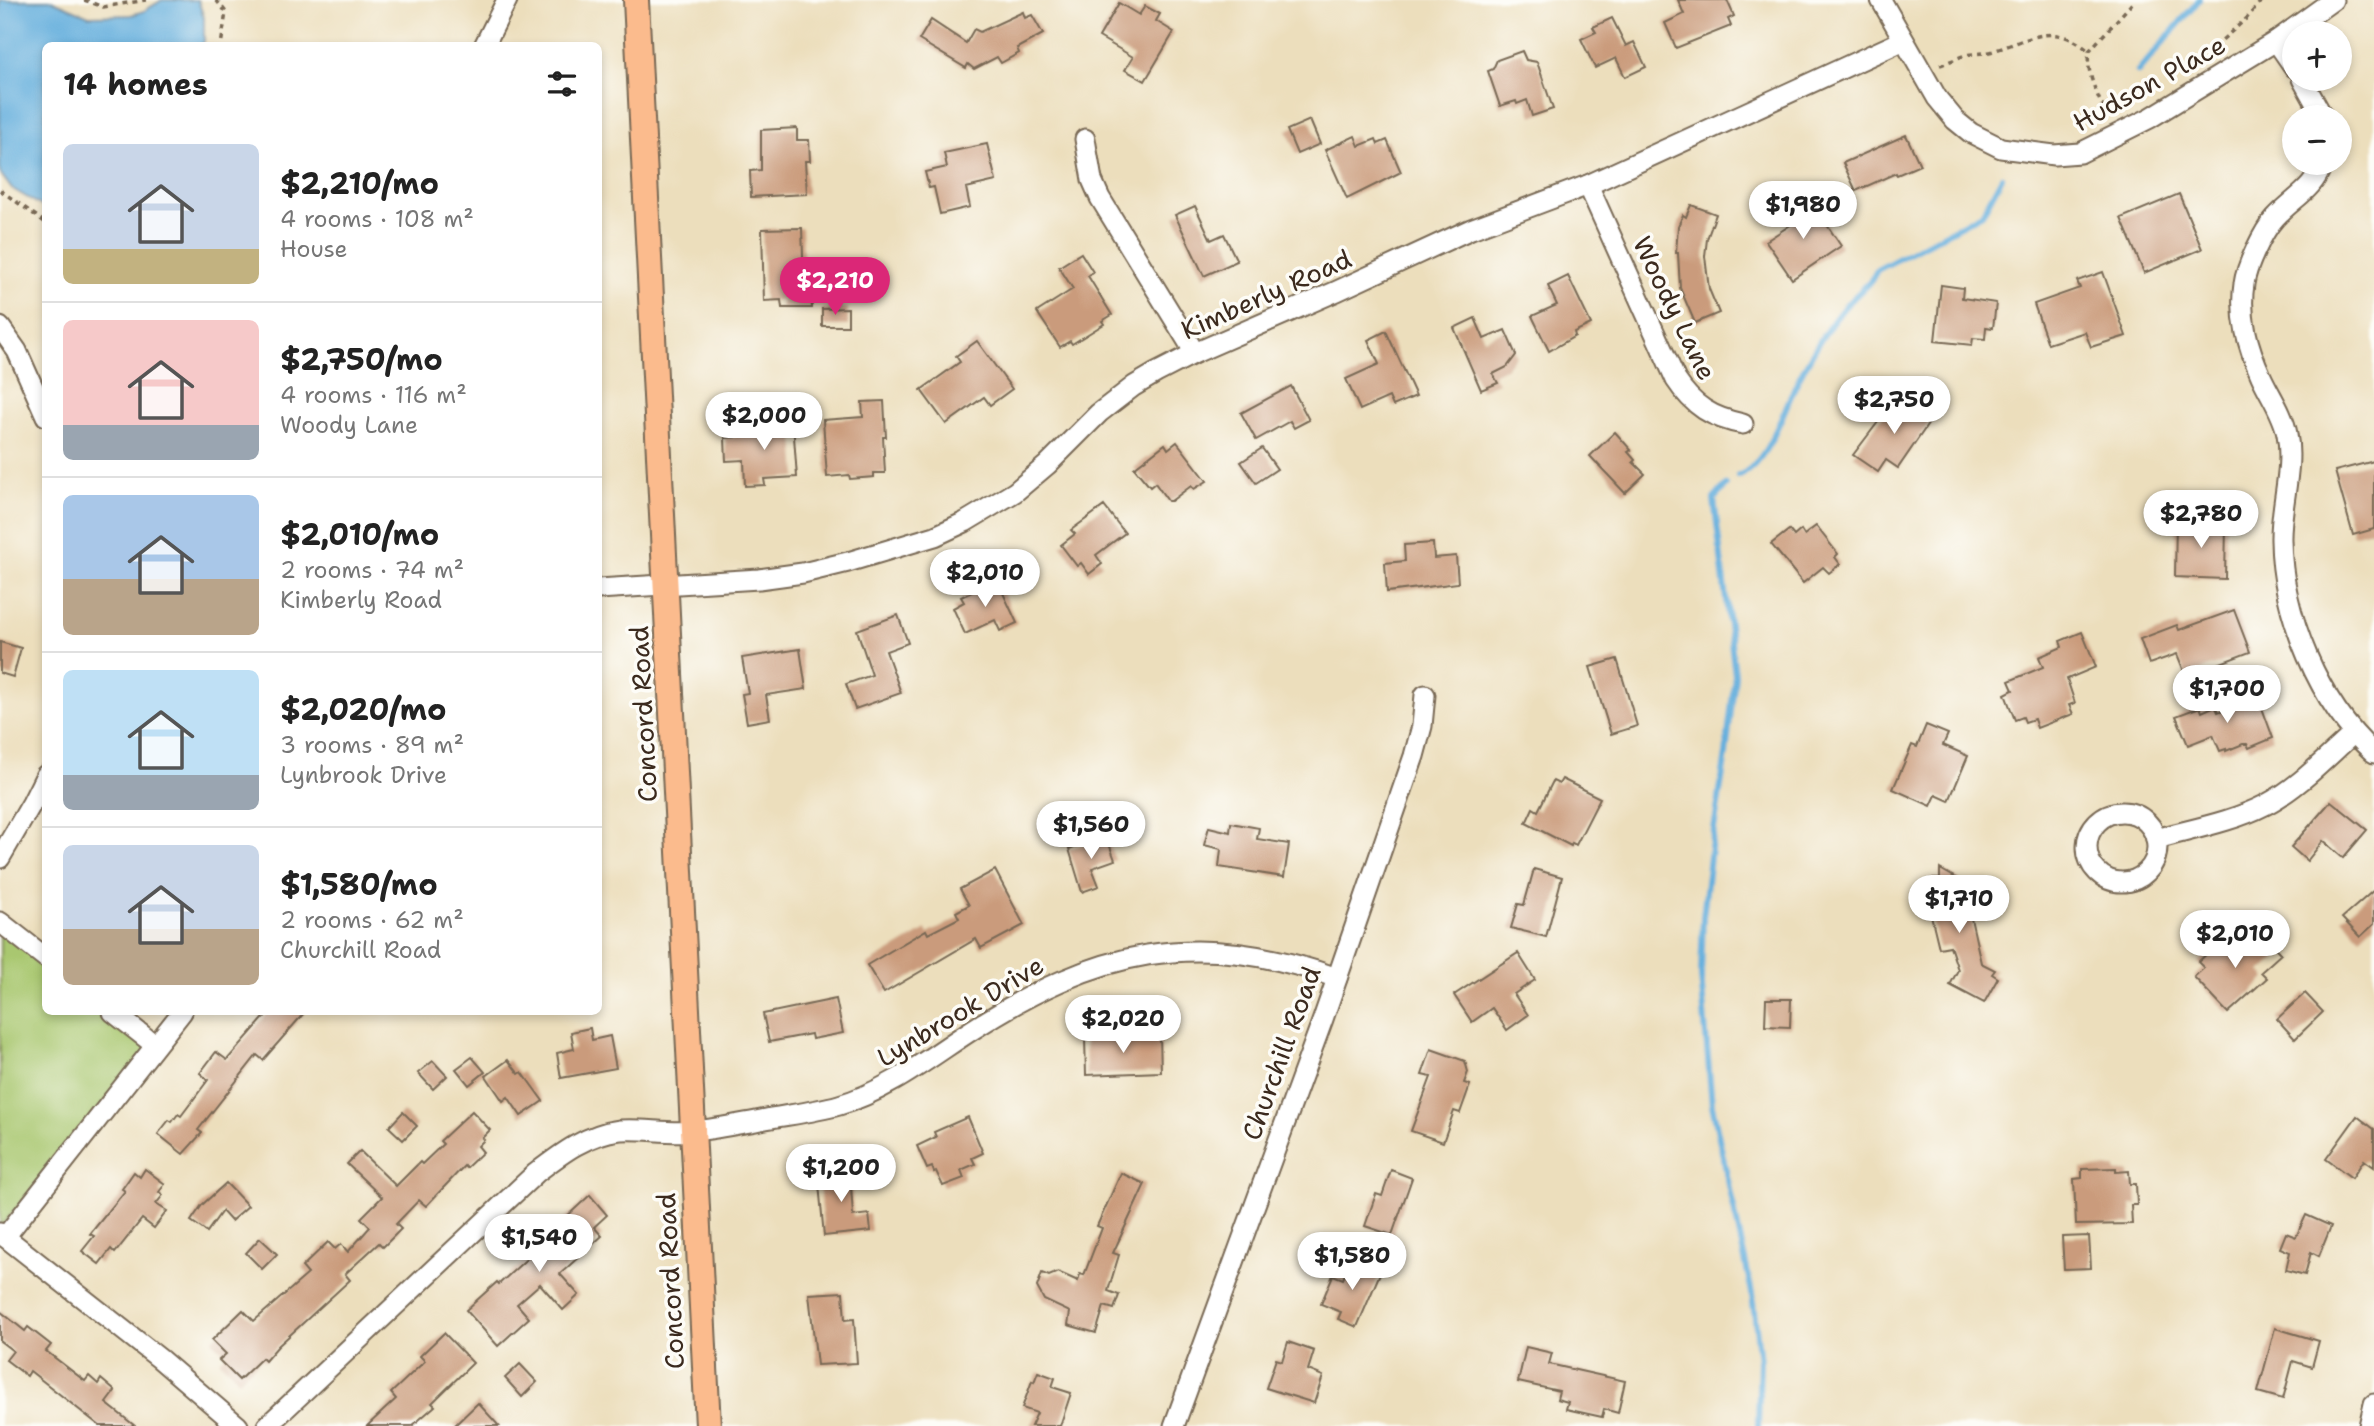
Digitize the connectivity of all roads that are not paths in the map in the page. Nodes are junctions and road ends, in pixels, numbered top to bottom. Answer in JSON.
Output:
{"nodes":[{"id":1,"x":507,"y":0,"type":"edge"},
{"id":2,"x":636,"y":0,"type":"edge"},
{"id":3,"x":1881,"y":0,"type":"edge"},
{"id":4,"x":2333,"y":0,"type":"edge"},
{"id":5,"x":1902,"y":41,"type":"junction"},
{"id":6,"x":2276,"y":41,"type":"junction"},
{"id":7,"x":486,"y":42,"type":"edge"},
{"id":8,"x":2282,"y":50,"type":"edge"},
{"id":9,"x":1085,"y":139,"type":"dead end"},
{"id":10,"x":2318,"y":175,"type":"edge"},
{"id":11,"x":1588,"y":185,"type":"junction"},
{"id":12,"x":0,"y":327,"type":"edge"},
{"id":13,"x":1195,"y":353,"type":"junction"},
{"id":14,"x":42,"y":407,"type":"edge"},
{"id":15,"x":1743,"y":424,"type":"dead end"},
{"id":16,"x":666,"y":583,"type":"junction"},
{"id":17,"x":602,"y":589,"type":"edge"},
{"id":18,"x":1425,"y":695,"type":"dead end"},
{"id":19,"x":2353,"y":734,"type":"junction"},
{"id":20,"x":2374,"y":753,"type":"edge"},
{"id":21,"x":42,"y":783,"type":"edge"},
{"id":22,"x":2156,"y":839,"type":"dead end"},
{"id":23,"x":0,"y":858,"type":"edge"},
{"id":24,"x":0,"y":922,"type":"edge"},
{"id":25,"x":42,"y":955,"type":"edge"},
{"id":26,"x":1337,"y":978,"type":"junction"},
{"id":27,"x":117,"y":1015,"type":"edge"},
{"id":28,"x":180,"y":1015,"type":"edge"},
{"id":29,"x":155,"y":1045,"type":"junction"},
{"id":30,"x":691,"y":1131,"type":"junction"},
{"id":31,"x":2,"y":1235,"type":"edge"},
{"id":32,"x":2374,"y":1404,"type":"edge"},
{"id":33,"x":238,"y":1426,"type":"edge"},
{"id":34,"x":267,"y":1426,"type":"edge"},
{"id":35,"x":708,"y":1426,"type":"edge"},
{"id":36,"x":1174,"y":1426,"type":"edge"},
{"id":37,"x":2369,"y":1426,"type":"edge"}],
"edges":[{"from":1,"to":7,"type":"street"},
{"from":2,"to":16,"type":"main road","name":"Concord Road"},
{"from":3,"to":5,"type":"street","name":"Hudson Place"},
{"from":4,"to":6,"type":"street","name":"Hudson Place"},
{"from":5,"to":6,"type":"street","name":"Hudson Place"},
{"from":5,"to":11,"type":"street","name":"Kimberly Road"},
{"from":6,"to":8,"type":"street"},
{"from":9,"to":13,"type":"street"},
{"from":10,"to":19,"type":"street"},
{"from":11,"to":13,"type":"street","name":"Kimberly Road"},
{"from":11,"to":15,"type":"street","name":"Woody Lane"},
{"from":12,"to":14,"type":"street"},
{"from":13,"to":16,"type":"street","name":"Kimberly Road"},
{"from":16,"to":17,"type":"street","name":"Kimberly Road"},
{"from":16,"to":30,"type":"main road","name":"Concord Road"},
{"from":18,"to":26,"type":"street","name":"Churchill Road"},
{"from":19,"to":20,"type":"street"},
{"from":19,"to":22,"type":"street"},
{"from":21,"to":23,"type":"street"},
{"from":24,"to":25,"type":"street"},
{"from":26,"to":30,"type":"street","name":"Lynbrook Drive"},
{"from":26,"to":36,"type":"street","name":"Churchill Road"},
{"from":27,"to":29,"type":"street"},
{"from":28,"to":29,"type":"street"},
{"from":29,"to":31,"type":"street"},
{"from":30,"to":34,"type":"street","name":"Lynbrook Drive"},
{"from":30,"to":35,"type":"main road","name":"Concord Road"},
{"from":31,"to":33,"type":"street"},
{"from":32,"to":37,"type":"street"}]}
